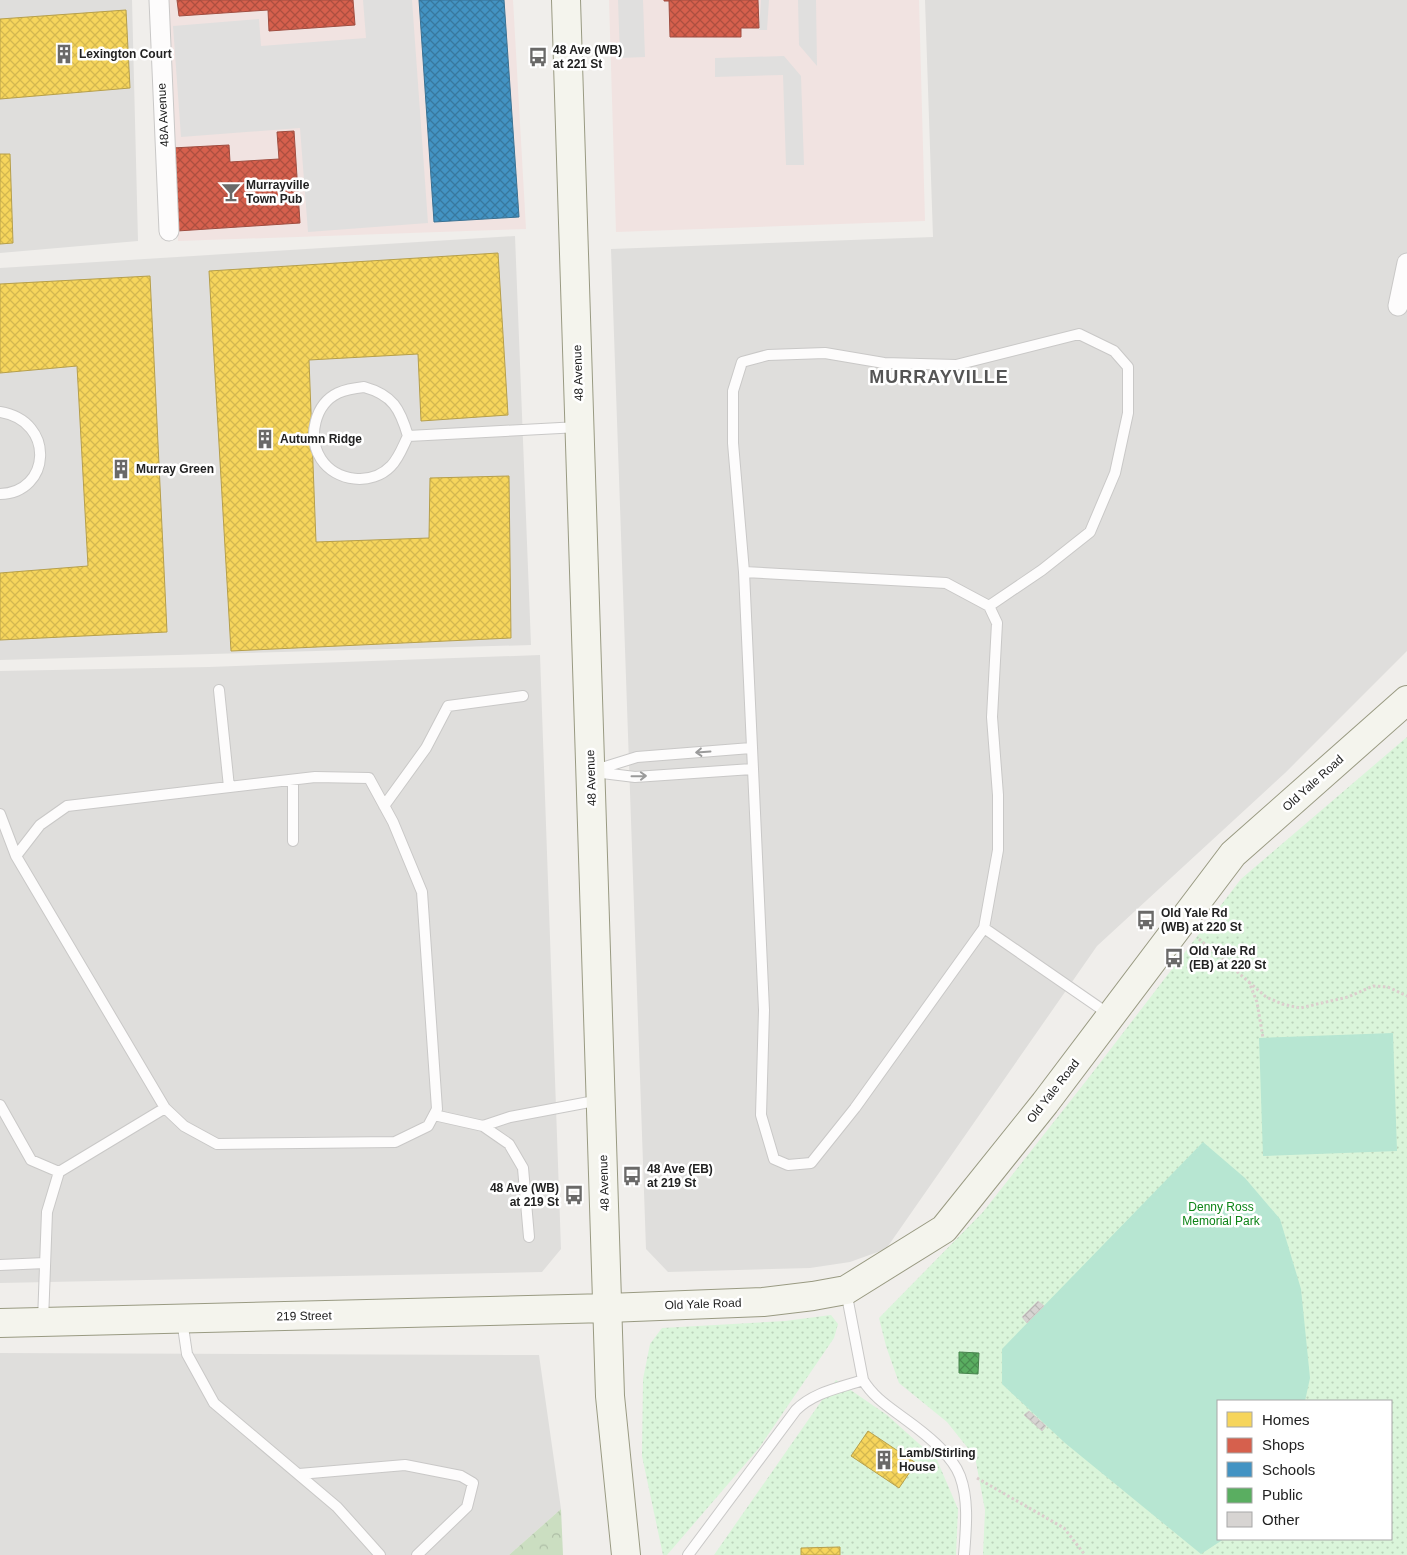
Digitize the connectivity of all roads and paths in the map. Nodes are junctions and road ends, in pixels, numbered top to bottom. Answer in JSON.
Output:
{"nodes":[{"id":1,"x":159,"y":0,"type":"edge"},
{"id":2,"x":566,"y":0,"type":"edge"},
{"id":3,"x":169,"y":231,"type":"dead end"},
{"id":4,"x":1407,"y":263,"type":"edge"},
{"id":5,"x":1398,"y":306,"type":"dead end"},
{"id":6,"x":0,"y":412,"type":"edge"},
{"id":7,"x":580,"y":427,"type":"junction"},
{"id":8,"x":408,"y":436,"type":"junction"},
{"id":9,"x":0,"y":494,"type":"edge"},
{"id":10,"x":744,"y":572,"type":"junction"},
{"id":11,"x":989,"y":606,"type":"junction"},
{"id":12,"x":219,"y":690,"type":"dead end"},
{"id":13,"x":524,"y":696,"type":"dead end"},
{"id":14,"x":1407,"y":700,"type":"edge"},
{"id":15,"x":751,"y":748,"type":"junction"},
{"id":16,"x":752,"y":769,"type":"junction"},
{"id":17,"x":591,"y":771,"type":"junction"},
{"id":18,"x":293,"y":780,"type":"junction"},
{"id":19,"x":229,"y":787,"type":"junction"},
{"id":20,"x":384,"y":806,"type":"junction"},
{"id":21,"x":0,"y":814,"type":"edge"},
{"id":22,"x":293,"y":841,"type":"dead end"},
{"id":23,"x":16,"y":856,"type":"junction"},
{"id":24,"x":1181,"y":925,"type":"junction"},
{"id":25,"x":984,"y":928,"type":"junction"},
{"id":26,"x":1249,"y":982,"type":"junction"},
{"id":27,"x":1407,"y":996,"type":"edge"},
{"id":28,"x":1111,"y":1016,"type":"junction"},
{"id":29,"x":1263,"y":1038,"type":"dead end"},
{"id":30,"x":602,"y":1099,"type":"junction"},
{"id":31,"x":0,"y":1105,"type":"edge"},
{"id":32,"x":165,"y":1108,"type":"junction"},
{"id":33,"x":434,"y":1115,"type":"junction"},
{"id":34,"x":482,"y":1126,"type":"junction"},
{"id":35,"x":59,"y":1172,"type":"junction"},
{"id":36,"x":528,"y":1238,"type":"dead end"},
{"id":37,"x":45,"y":1263,"type":"junction"},
{"id":38,"x":0,"y":1266,"type":"edge"},
{"id":39,"x":846,"y":1290,"type":"junction"},
{"id":40,"x":608,"y":1308,"type":"junction"},
{"id":41,"x":182,"y":1319,"type":"junction"},
{"id":42,"x":42,"y":1322,"type":"junction"},
{"id":43,"x":0,"y":1323,"type":"edge"},
{"id":44,"x":863,"y":1380,"type":"junction"},
{"id":45,"x":299,"y":1474,"type":"junction"},
{"id":46,"x":960,"y":1474,"type":"junction"},
{"id":47,"x":380,"y":1555,"type":"edge"},
{"id":48,"x":417,"y":1555,"type":"edge"},
{"id":49,"x":626,"y":1555,"type":"edge"},
{"id":50,"x":688,"y":1555,"type":"edge"},
{"id":51,"x":964,"y":1555,"type":"edge"},
{"id":52,"x":1085,"y":1555,"type":"edge"}],
"edges":[{"from":1,"to":3,"type":"street","name":"48A Avenue"},
{"from":2,"to":7,"type":"street","name":"48 Avenue"},
{"from":4,"to":5,"type":"street"},
{"from":6,"to":9,"type":"lane"},
{"from":7,"to":8,"type":"lane"},
{"from":7,"to":17,"type":"street","name":"48 Avenue"},
{"from":8,"to":8,"type":"lane"},
{"from":10,"to":11,"type":"lane"},
{"from":10,"to":11,"type":"lane"},
{"from":10,"to":15,"type":"lane"},
{"from":11,"to":25,"type":"lane"},
{"from":12,"to":19,"type":"lane"},
{"from":13,"to":20,"type":"lane"},
{"from":14,"to":24,"type":"street","name":"Old Yale Road"},
{"from":15,"to":16,"type":"lane"},
{"from":15,"to":17,"type":"lane","one_way":true},
{"from":17,"to":16,"type":"lane","one_way":true},
{"from":16,"to":25,"type":"lane"},
{"from":17,"to":30,"type":"street","name":"48 Avenue"},
{"from":18,"to":19,"type":"lane"},
{"from":18,"to":20,"type":"lane"},
{"from":18,"to":22,"type":"lane"},
{"from":19,"to":23,"type":"lane"},
{"from":20,"to":33,"type":"lane"},
{"from":21,"to":23,"type":"lane"},
{"from":23,"to":32,"type":"lane"},
{"from":24,"to":26,"type":"path"},
{"from":24,"to":28,"type":"street","name":"Old Yale Road"},
{"from":25,"to":28,"type":"lane"},
{"from":26,"to":27,"type":"path"},
{"from":26,"to":29,"type":"path"},
{"from":28,"to":39,"type":"street","name":"Old Yale Road"},
{"from":30,"to":34,"type":"lane"},
{"from":30,"to":40,"type":"street","name":"48 Avenue"},
{"from":31,"to":35,"type":"lane"},
{"from":32,"to":33,"type":"lane"},
{"from":32,"to":35,"type":"lane"},
{"from":33,"to":34,"type":"lane"},
{"from":34,"to":36,"type":"lane"},
{"from":35,"to":37,"type":"lane"},
{"from":37,"to":38,"type":"lane"},
{"from":37,"to":42,"type":"lane"},
{"from":39,"to":40,"type":"street","name":"Old Yale Road"},
{"from":39,"to":44,"type":"lane"},
{"from":40,"to":41,"type":"street","name":"219 Street"},
{"from":40,"to":49,"type":"street","name":"48 Avenue"},
{"from":41,"to":42,"type":"street","name":"219 Street"},
{"from":41,"to":45,"type":"lane"},
{"from":42,"to":43,"type":"street","name":"219 Street"},
{"from":44,"to":46,"type":"lane"},
{"from":44,"to":50,"type":"lane"},
{"from":45,"to":47,"type":"lane"},
{"from":45,"to":48,"type":"lane"},
{"from":46,"to":51,"type":"lane"},
{"from":46,"to":52,"type":"path"}]}
